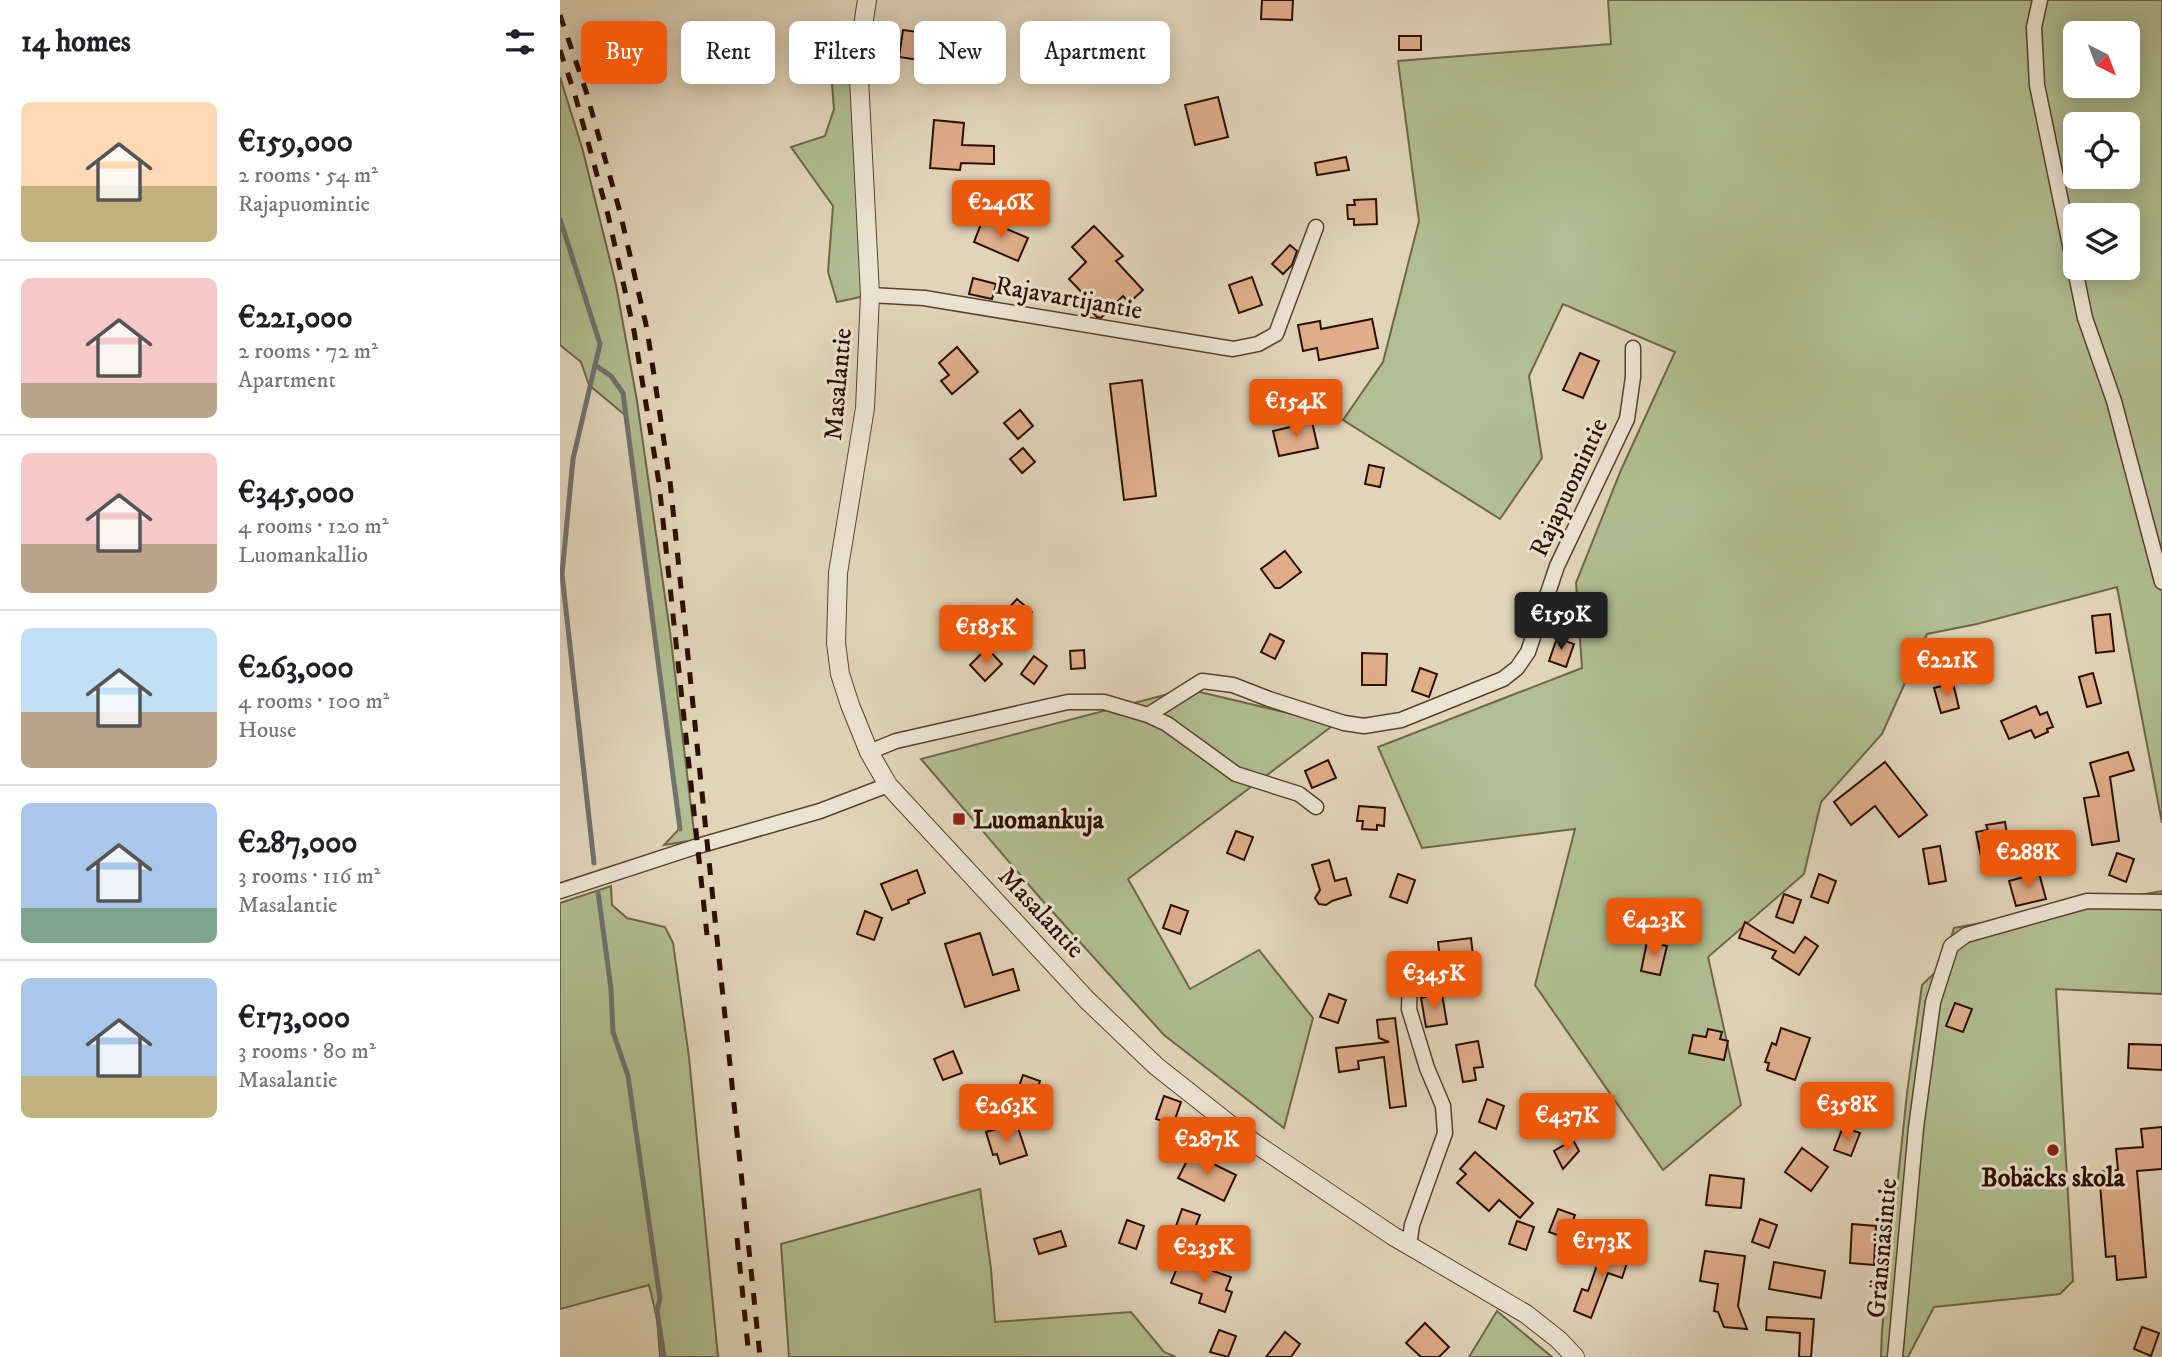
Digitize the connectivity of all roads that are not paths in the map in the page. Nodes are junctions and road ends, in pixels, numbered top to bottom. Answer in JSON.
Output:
{"nodes":[{"id":1,"x":867,"y":0,"type":"edge"},
{"id":2,"x":2040,"y":0,"type":"edge"},
{"id":3,"x":1316,"y":227,"type":"dead end"},
{"id":4,"x":870,"y":295,"type":"junction"},
{"id":5,"x":1633,"y":348,"type":"dead end"},
{"id":6,"x":2162,"y":582,"type":"edge"},
{"id":7,"x":1148,"y":715,"type":"junction"},
{"id":8,"x":869,"y":752,"type":"junction"},
{"id":9,"x":888,"y":785,"type":"junction"},
{"id":10,"x":1316,"y":807,"type":"dead end"},
{"id":11,"x":560,"y":891,"type":"edge"},
{"id":12,"x":2162,"y":902,"type":"edge"},
{"id":13,"x":1410,"y":981,"type":"dead end"},
{"id":14,"x":1409,"y":1245,"type":"junction"},
{"id":15,"x":1575,"y":1357,"type":"edge"},
{"id":16,"x":1895,"y":1357,"type":"edge"}],
"edges":[{"from":1,"to":4,"type":"street","name":"Masalantie"},
{"from":2,"to":6,"type":"street"},
{"from":3,"to":4,"type":"street","name":"Rajavartijantie"},
{"from":4,"to":8,"type":"street","name":"Masalantie"},
{"from":5,"to":7,"type":"street","name":"Rajapuomintie"},
{"from":7,"to":8,"type":"street"},
{"from":7,"to":10,"type":"street"},
{"from":8,"to":9,"type":"street","name":"Masalantie"},
{"from":9,"to":11,"type":"street"},
{"from":9,"to":14,"type":"street","name":"Masalantie"},
{"from":12,"to":16,"type":"street","name":"Gränsnäsintie"},
{"from":13,"to":14,"type":"street"},
{"from":14,"to":15,"type":"street","name":"Masalantie"}]}
